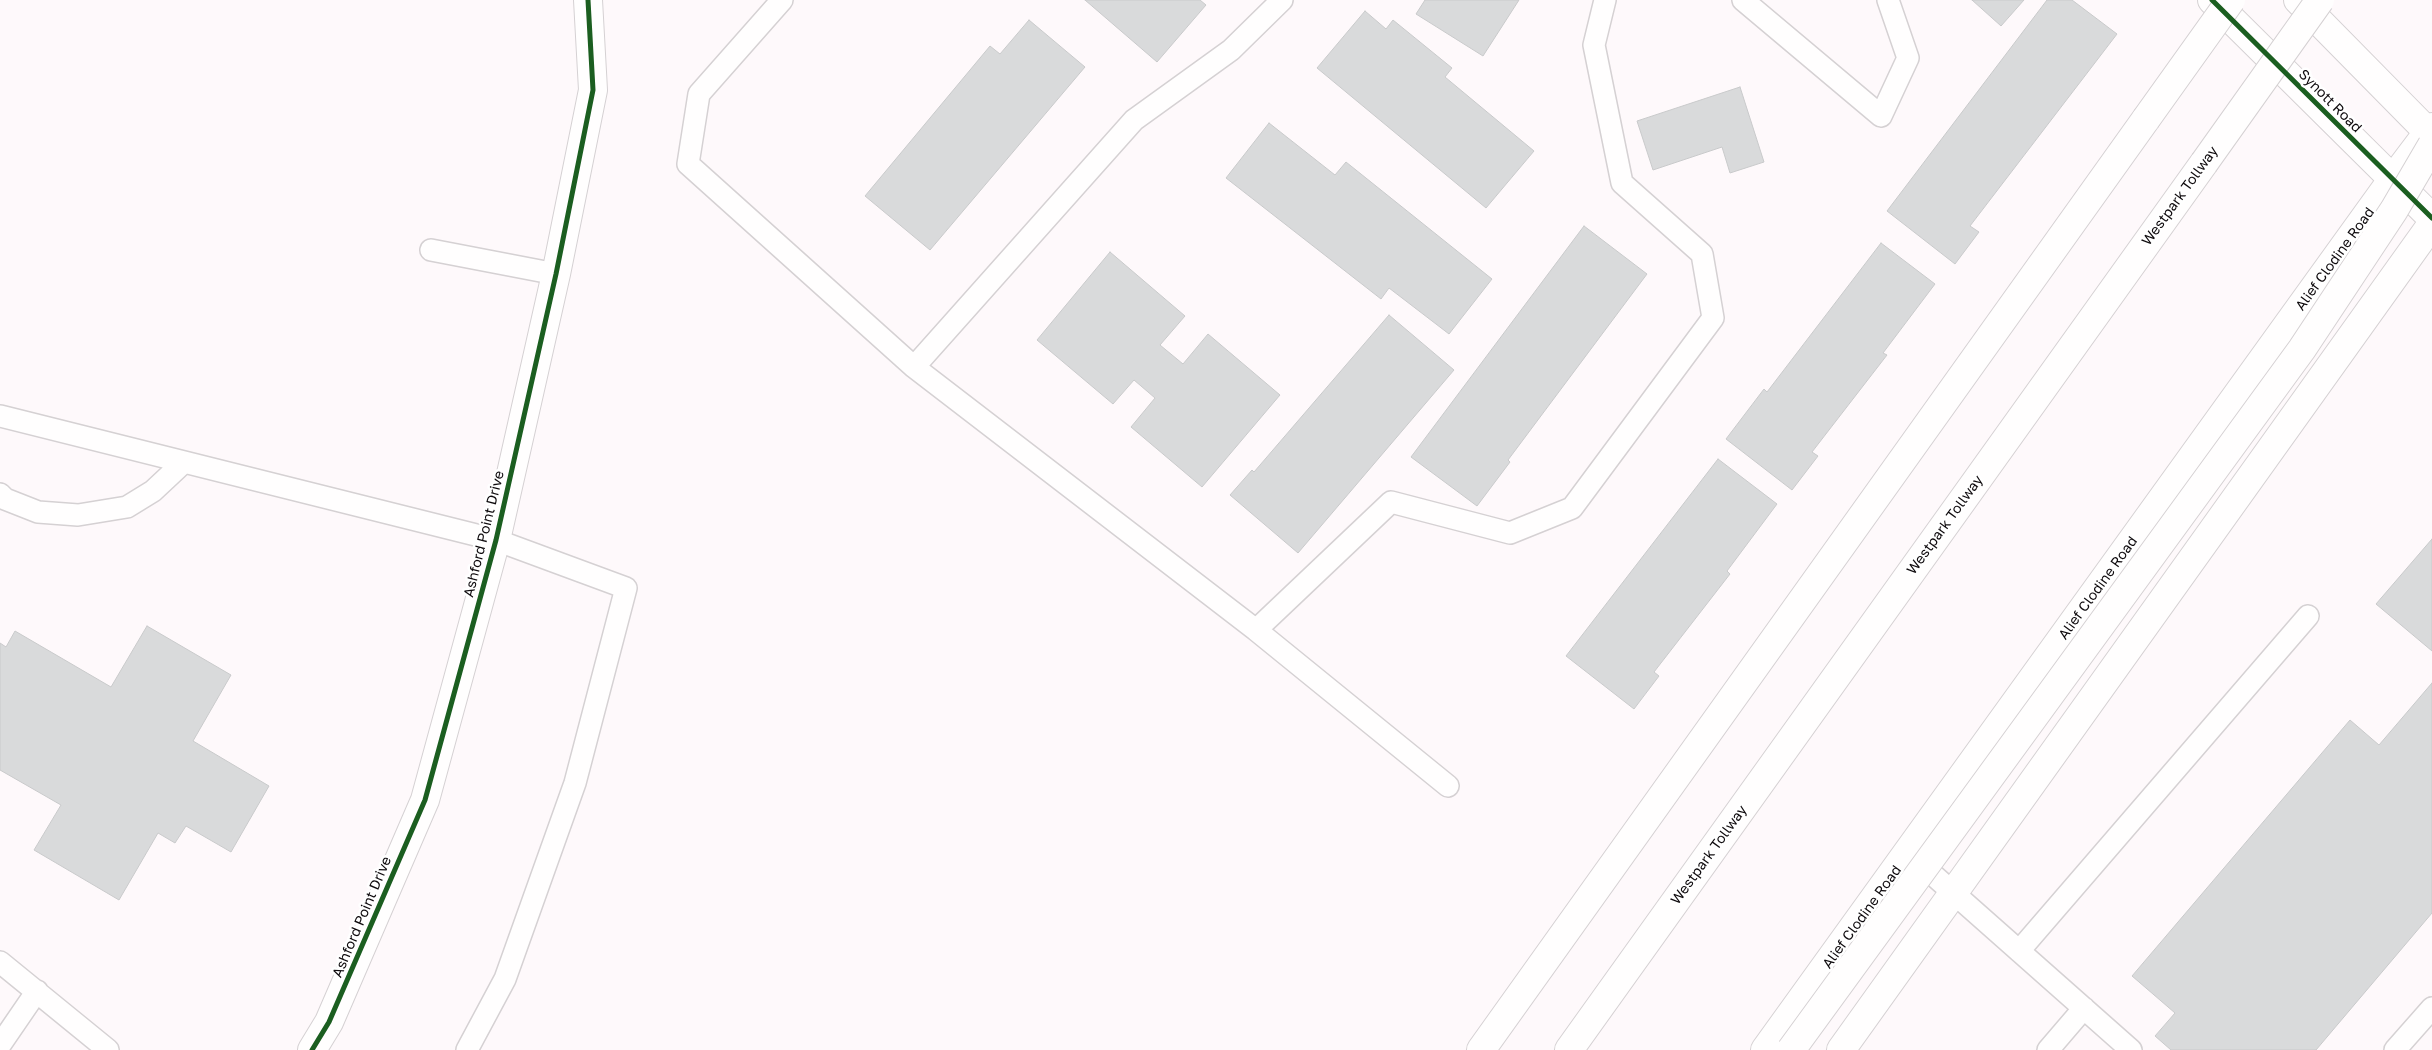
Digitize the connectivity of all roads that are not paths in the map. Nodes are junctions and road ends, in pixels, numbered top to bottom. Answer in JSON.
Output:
{"nodes":[{"id":1,"x":588,"y":0,"type":"edge"},
{"id":2,"x":782,"y":0,"type":"edge"},
{"id":3,"x":1282,"y":0,"type":"edge"},
{"id":4,"x":1605,"y":0,"type":"edge"},
{"id":5,"x":1743,"y":0,"type":"edge"},
{"id":6,"x":1888,"y":0,"type":"edge"},
{"id":7,"x":2212,"y":0,"type":"edge"},
{"id":8,"x":2231,"y":0,"type":"edge"},
{"id":9,"x":2298,"y":0,"type":"edge"},
{"id":10,"x":2320,"y":0,"type":"edge"},
{"id":11,"x":2431,"y":135,"type":"edge"},
{"id":12,"x":2392,"y":180,"type":"junction"},
{"id":13,"x":2432,"y":218,"type":"edge"},
{"id":14,"x":2432,"y":224,"type":"edge"},
{"id":15,"x":431,"y":250,"type":"dead end"},
{"id":16,"x":556,"y":274,"type":"junction"},
{"id":17,"x":914,"y":367,"type":"junction"},
{"id":18,"x":0,"y":416,"type":"edge"},
{"id":19,"x":184,"y":462,"type":"junction"},
{"id":20,"x":0,"y":494,"type":"edge"},
{"id":21,"x":496,"y":540,"type":"junction"},
{"id":22,"x":2308,"y":616,"type":"dead end"},
{"id":23,"x":1256,"y":630,"type":"junction"},
{"id":24,"x":1448,"y":786,"type":"dead end"},
{"id":25,"x":1908,"y":852,"type":"junction"},
{"id":26,"x":1955,"y":894,"type":"junction"},
{"id":27,"x":2019,"y":951,"type":"junction"},
{"id":28,"x":0,"y":962,"type":"edge"},
{"id":29,"x":37,"y":992,"type":"junction"},
{"id":30,"x":2084,"y":1008,"type":"junction"},
{"id":31,"x":2432,"y":1008,"type":"edge"},
{"id":32,"x":0,"y":1044,"type":"edge"},
{"id":33,"x":108,"y":1050,"type":"edge"},
{"id":34,"x":312,"y":1050,"type":"edge"},
{"id":35,"x":468,"y":1050,"type":"edge"},
{"id":36,"x":1481,"y":1050,"type":"edge"},
{"id":37,"x":1569,"y":1050,"type":"edge"},
{"id":38,"x":1765,"y":1050,"type":"edge"},
{"id":39,"x":1791,"y":1050,"type":"edge"},
{"id":40,"x":1841,"y":1050,"type":"edge"},
{"id":41,"x":2048,"y":1050,"type":"edge"},
{"id":42,"x":2131,"y":1050,"type":"edge"},
{"id":43,"x":2395,"y":1050,"type":"edge"}],
"edges":[{"from":1,"to":16,"type":"main road","name":"Ashford Point Drive"},
{"from":2,"to":17,"type":"lane"},
{"from":3,"to":17,"type":"lane"},
{"from":4,"to":23,"type":"lane"},
{"from":5,"to":6,"type":"lane"},
{"from":7,"to":12,"type":"main road","name":"Synott Road"},
{"from":8,"to":36,"type":"main road","bridge":true},
{"from":9,"to":11,"type":"main road"},
{"from":10,"to":37,"type":"main road","name":"Westpark Tollway","bridge":true},
{"from":11,"to":12,"type":"main road","name":"Alief Clodine Road"},
{"from":11,"to":39,"type":"main road","bridge":true},
{"from":12,"to":13,"type":"main road","name":"Synott Road"},
{"from":12,"to":25,"type":"main road","name":"Alief Clodine Road"},
{"from":14,"to":26,"type":"main road"},
{"from":15,"to":16,"type":"lane"},
{"from":16,"to":21,"type":"main road","name":"Ashford Point Drive"},
{"from":17,"to":23,"type":"lane"},
{"from":18,"to":19,"type":"lane"},
{"from":19,"to":20,"type":"lane"},
{"from":19,"to":21,"type":"lane"},
{"from":21,"to":34,"type":"main road","name":"Ashford Point Drive"},
{"from":21,"to":35,"type":"lane"},
{"from":22,"to":27,"type":"lane"},
{"from":23,"to":24,"type":"lane"},
{"from":25,"to":26,"type":"lane"},
{"from":25,"to":38,"type":"main road","name":"Alief Clodine Road"},
{"from":26,"to":27,"type":"lane"},
{"from":26,"to":40,"type":"main road"},
{"from":27,"to":30,"type":"lane"},
{"from":28,"to":29,"type":"lane"},
{"from":29,"to":32,"type":"lane"},
{"from":29,"to":33,"type":"lane"},
{"from":30,"to":41,"type":"lane"},
{"from":30,"to":42,"type":"lane"},
{"from":31,"to":43,"type":"lane"}]}
